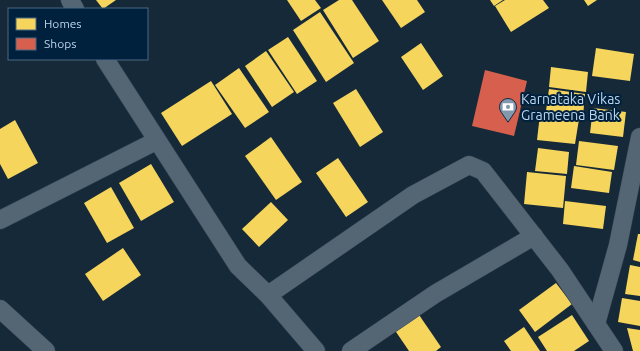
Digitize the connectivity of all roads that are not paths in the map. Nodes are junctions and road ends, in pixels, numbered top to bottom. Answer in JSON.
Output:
{"nodes":[{"id":1,"x":106,"y":60,"type":"edge"},
{"id":2,"x":640,"y":137,"type":"edge"},
{"id":3,"x":156,"y":141,"type":"junction"},
{"id":4,"x":0,"y":220,"type":"edge"},
{"id":5,"x":534,"y":236,"type":"junction"},
{"id":6,"x":268,"y":295,"type":"junction"},
{"id":7,"x":0,"y":308,"type":"edge"},
{"id":8,"x":596,"y":324,"type":"junction"},
{"id":9,"x":606,"y":348,"type":"edge"},
{"id":10,"x":46,"y":351,"type":"edge"},
{"id":11,"x":316,"y":351,"type":"edge"},
{"id":12,"x":351,"y":351,"type":"edge"}],
"edges":[{"from":1,"to":3,"type":"street"},
{"from":2,"to":8,"type":"street"},
{"from":3,"to":4,"type":"street"},
{"from":3,"to":6,"type":"street"},
{"from":5,"to":6,"type":"street"},
{"from":5,"to":8,"type":"street"},
{"from":5,"to":12,"type":"street"},
{"from":6,"to":11,"type":"street"},
{"from":7,"to":10,"type":"street"},
{"from":8,"to":9,"type":"street"}]}
